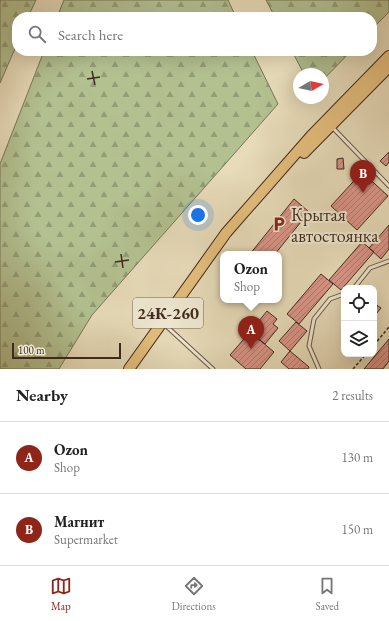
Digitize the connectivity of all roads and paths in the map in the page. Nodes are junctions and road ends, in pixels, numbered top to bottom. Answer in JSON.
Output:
{"nodes":[{"id":1,"x":389,"y":56,"type":"edge"},
{"id":2,"x":389,"y":67,"type":"edge"},
{"id":3,"x":328,"y":124,"type":"junction"},
{"id":4,"x":389,"y":186,"type":"edge"},
{"id":5,"x":389,"y":261,"type":"edge"},
{"id":6,"x":356,"y":285,"type":"edge"},
{"id":7,"x":341,"y":295,"type":"edge"},
{"id":8,"x":164,"y":324,"type":"junction"},
{"id":9,"x":389,"y":327,"type":"edge"},
{"id":10,"x":377,"y":341,"type":"edge"},
{"id":11,"x":363,"y":357,"type":"edge"},
{"id":12,"x":129,"y":369,"type":"edge"},
{"id":13,"x":133,"y":369,"type":"edge"},
{"id":14,"x":213,"y":369,"type":"edge"},
{"id":15,"x":319,"y":369,"type":"edge"},
{"id":16,"x":353,"y":369,"type":"edge"}],
"edges":[{"from":1,"to":3,"type":"main road","number":"24К-260"},
{"from":2,"to":3,"type":"main road","number":"24К-260"},
{"from":3,"to":4,"type":"lane"},
{"from":3,"to":8,"type":"main road","number":"24К-260"},
{"from":3,"to":12,"type":"main road","number":"24К-260"},
{"from":5,"to":6,"type":"lane"},
{"from":7,"to":15,"type":"lane"},
{"from":8,"to":13,"type":"main road","number":"24К-260"},
{"from":8,"to":14,"type":"lane"},
{"from":9,"to":10,"type":"path"},
{"from":11,"to":16,"type":"path"}]}
